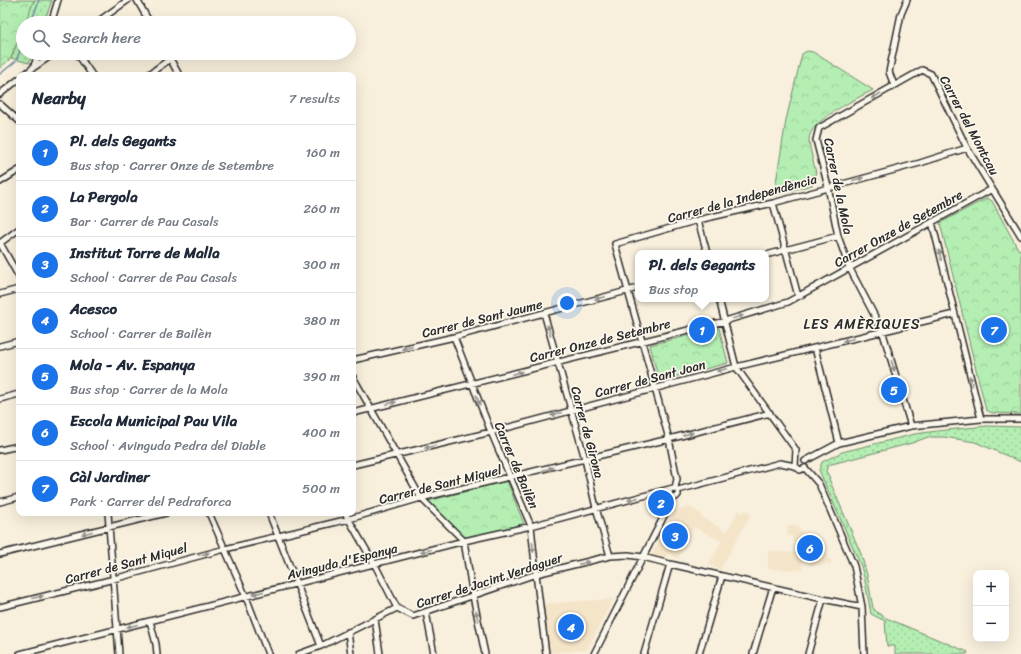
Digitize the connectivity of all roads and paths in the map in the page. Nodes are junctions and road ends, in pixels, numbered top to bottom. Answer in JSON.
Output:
{"nodes":[{"id":1,"x":58,"y":0,"type":"edge"},
{"id":2,"x":128,"y":0,"type":"edge"},
{"id":3,"x":137,"y":0,"type":"edge"},
{"id":4,"x":907,"y":0,"type":"edge"},
{"id":5,"x":53,"y":16,"type":"edge"},
{"id":6,"x":106,"y":16,"type":"edge"},
{"id":7,"x":146,"y":16,"type":"edge"},
{"id":8,"x":36,"y":60,"type":"edge"},
{"id":9,"x":45,"y":60,"type":"edge"},
{"id":10,"x":82,"y":60,"type":"edge"},
{"id":11,"x":169,"y":60,"type":"edge"},
{"id":12,"x":171,"y":60,"type":"edge"},
{"id":13,"x":33,"y":68,"type":"junction"},
{"id":14,"x":922,"y":70,"type":"joint"},
{"id":15,"x":28,"y":72,"type":"edge"},
{"id":16,"x":90,"y":72,"type":"edge"},
{"id":17,"x":152,"y":72,"type":"edge"},
{"id":18,"x":177,"y":72,"type":"edge"},
{"id":19,"x":16,"y":81,"type":"edge"},
{"id":20,"x":894,"y":85,"type":"junction"},
{"id":21,"x":0,"y":94,"type":"edge"},
{"id":22,"x":0,"y":104,"type":"edge"},
{"id":23,"x":16,"y":118,"type":"edge"},
{"id":24,"x":967,"y":148,"type":"junction"},
{"id":25,"x":16,"y":172,"type":"edge"},
{"id":26,"x":0,"y":182,"type":"edge"},
{"id":27,"x":828,"y":187,"type":"junction"},
{"id":28,"x":992,"y":189,"type":"junction"},
{"id":29,"x":773,"y":203,"type":"junction"},
{"id":30,"x":698,"y":220,"type":"junction"},
{"id":31,"x":932,"y":222,"type":"junction"},
{"id":32,"x":16,"y":231,"type":"edge"},
{"id":33,"x":838,"y":236,"type":"junction"},
{"id":34,"x":1021,"y":236,"type":"edge"},
{"id":35,"x":0,"y":243,"type":"edge"},
{"id":36,"x":786,"y":249,"type":"junction"},
{"id":37,"x":706,"y":250,"type":"edge"},
{"id":38,"x":769,"y":254,"type":"edge"},
{"id":39,"x":849,"y":267,"type":"junction"},
{"id":40,"x":16,"y":272,"type":"edge"},
{"id":41,"x":635,"y":289,"type":"edge"},
{"id":42,"x":16,"y":290,"type":"edge"},
{"id":43,"x":628,"y":291,"type":"junction"},
{"id":44,"x":0,"y":294,"type":"edge"},
{"id":45,"x":798,"y":296,"type":"junction"},
{"id":46,"x":720,"y":302,"type":"edge"},
{"id":47,"x":544,"y":313,"type":"junction"},
{"id":48,"x":954,"y":314,"type":"junction"},
{"id":49,"x":725,"y":321,"type":"junction"},
{"id":50,"x":882,"y":330,"type":"junction"},
{"id":51,"x":454,"y":337,"type":"junction"},
{"id":52,"x":642,"y":341,"type":"junction"},
{"id":53,"x":16,"y":342,"type":"edge"},
{"id":54,"x":0,"y":346,"type":"edge"},
{"id":55,"x":814,"y":348,"type":"junction"},
{"id":56,"x":356,"y":359,"type":"edge"},
{"id":57,"x":558,"y":362,"type":"junction"},
{"id":58,"x":736,"y":367,"type":"junction"},
{"id":59,"x":356,"y":382,"type":"edge"},
{"id":60,"x":472,"y":384,"type":"junction"},
{"id":61,"x":654,"y":388,"type":"junction"},
{"id":62,"x":16,"y":395,"type":"edge"},
{"id":63,"x":0,"y":398,"type":"edge"},
{"id":64,"x":370,"y":408,"type":"junction"},
{"id":65,"x":571,"y":410,"type":"junction"},
{"id":66,"x":356,"y":412,"type":"edge"},
{"id":67,"x":770,"y":412,"type":"junction"},
{"id":68,"x":981,"y":419,"type":"junction"},
{"id":69,"x":1021,"y":419,"type":"edge"},
{"id":70,"x":911,"y":426,"type":"junction"},
{"id":71,"x":491,"y":432,"type":"junction"},
{"id":72,"x":669,"y":440,"type":"junction"},
{"id":73,"x":839,"y":443,"type":"junction"},
{"id":74,"x":16,"y":447,"type":"edge"},
{"id":75,"x":0,"y":450,"type":"edge"},
{"id":76,"x":396,"y":455,"type":"junction"},
{"id":77,"x":585,"y":459,"type":"junction"},
{"id":78,"x":796,"y":460,"type":"junction"},
{"id":79,"x":805,"y":461,"type":"junction"},
{"id":80,"x":356,"y":464,"type":"edge"},
{"id":81,"x":795,"y":466,"type":"junction"},
{"id":82,"x":805,"y":468,"type":"junction"},
{"id":83,"x":511,"y":478,"type":"junction"},
{"id":84,"x":674,"y":489,"type":"junction"},
{"id":85,"x":421,"y":498,"type":"junction"},
{"id":86,"x":673,"y":498,"type":"junction"},
{"id":87,"x":16,"y":499,"type":"edge"},
{"id":88,"x":0,"y":502,"type":"edge"},
{"id":89,"x":596,"y":508,"type":"junction"},
{"id":90,"x":108,"y":516,"type":"edge"},
{"id":91,"x":155,"y":516,"type":"edge"},
{"id":92,"x":210,"y":516,"type":"edge"},
{"id":93,"x":270,"y":516,"type":"edge"},
{"id":94,"x":347,"y":516,"type":"edge"},
{"id":95,"x":349,"y":519,"type":"junction"},
{"id":96,"x":531,"y":526,"type":"junction"},
{"id":97,"x":109,"y":528,"type":"junction"},
{"id":98,"x":278,"y":536,"type":"junction"},
{"id":99,"x":464,"y":541,"type":"junction"},
{"id":100,"x":225,"y":549,"type":"junction"},
{"id":101,"x":0,"y":554,"type":"edge"},
{"id":102,"x":610,"y":556,"type":"junction"},
{"id":103,"x":643,"y":557,"type":"junction"},
{"id":104,"x":375,"y":564,"type":"junction"},
{"id":105,"x":670,"y":564,"type":"junction"},
{"id":106,"x":536,"y":574,"type":"junction"},
{"id":107,"x":722,"y":576,"type":"junction"},
{"id":108,"x":113,"y":579,"type":"junction"},
{"id":109,"x":296,"y":584,"type":"junction"},
{"id":110,"x":773,"y":587,"type":"junction"},
{"id":111,"x":473,"y":596,"type":"junction"},
{"id":112,"x":246,"y":597,"type":"junction"},
{"id":113,"x":823,"y":599,"type":"junction"},
{"id":114,"x":0,"y":607,"type":"edge"},
{"id":115,"x":862,"y":607,"type":"junction"},
{"id":116,"x":398,"y":608,"type":"junction"},
{"id":117,"x":426,"y":612,"type":"junction"},
{"id":118,"x":374,"y":619,"type":"junction"},
{"id":119,"x":150,"y":621,"type":"junction"},
{"id":120,"x":117,"y":630,"type":"junction"},
{"id":121,"x":348,"y":632,"type":"junction"},
{"id":122,"x":321,"y":646,"type":"junction"},
{"id":123,"x":20,"y":654,"type":"edge"},
{"id":124,"x":119,"y":654,"type":"edge"},
{"id":125,"x":157,"y":654,"type":"edge"},
{"id":126,"x":268,"y":654,"type":"edge"},
{"id":127,"x":299,"y":654,"type":"edge"},
{"id":128,"x":351,"y":654,"type":"edge"},
{"id":129,"x":380,"y":654,"type":"edge"},
{"id":130,"x":434,"y":654,"type":"edge"},
{"id":131,"x":485,"y":654,"type":"edge"},
{"id":132,"x":546,"y":654,"type":"edge"},
{"id":133,"x":594,"y":654,"type":"edge"},
{"id":134,"x":644,"y":654,"type":"edge"},
{"id":135,"x":699,"y":654,"type":"edge"},
{"id":136,"x":753,"y":654,"type":"edge"},
{"id":137,"x":808,"y":654,"type":"edge"},
{"id":138,"x":864,"y":654,"type":"edge"}],
"edges":[{"from":1,"to":5,"type":"street"},
{"from":2,"to":6,"type":"street"},
{"from":3,"to":7,"type":"street"},
{"from":4,"to":20,"type":"street"},
{"from":8,"to":13,"type":"street"},
{"from":9,"to":13,"type":"street"},
{"from":10,"to":16,"type":"street"},
{"from":11,"to":17,"type":"street"},
{"from":12,"to":18,"type":"street"},
{"from":13,"to":15,"type":"street"},
{"from":14,"to":20,"type":"street","name":"Carrer de la Mola"},
{"from":14,"to":24,"type":"street","name":"Carrer del Montcau"},
{"from":19,"to":21,"type":"street"},
{"from":20,"to":27,"type":"street","name":"Carrer de la Mola","one_way":true},
{"from":22,"to":23,"type":"street"},
{"from":27,"to":24,"type":"street","name":"Carrer de la Independència","one_way":true},
{"from":24,"to":28,"type":"street","name":"Carrer del Montcau"},
{"from":25,"to":26,"type":"street"},
{"from":27,"to":29,"type":"street","name":"Carrer de la Independència"},
{"from":27,"to":33,"type":"street","name":"Carrer de la Mola"},
{"from":28,"to":31,"type":"street","name":"Carrer Onze de Setembre"},
{"from":28,"to":34,"type":"street","name":"Carrer del Montcau"},
{"from":29,"to":30,"type":"street","name":"Carrer de la Independència"},
{"from":29,"to":36,"type":"street"},
{"from":30,"to":37,"type":"street"},
{"from":30,"to":43,"type":"street","name":"Carrer de la Independència"},
{"from":31,"to":39,"type":"street","name":"Carrer Onze de Setembre"},
{"from":48,"to":31,"type":"street","one_way":true},
{"from":32,"to":35,"type":"street"},
{"from":33,"to":36,"type":"street"},
{"from":33,"to":39,"type":"street","name":"Carrer de la Mola"},
{"from":35,"to":40,"type":"street"},
{"from":36,"to":38,"type":"street"},
{"from":36,"to":45,"type":"street"},
{"from":39,"to":45,"type":"street","name":"Carrer Onze de Setembre"},
{"from":39,"to":50,"type":"street","name":"Carrer de la Mola"},
{"from":41,"to":43,"type":"street","name":"Carrer de Sant Jaume"},
{"from":42,"to":44,"type":"street"},
{"from":43,"to":47,"type":"street","name":"Carrer de Sant Jaume","one_way":true},
{"from":43,"to":52,"type":"street"},
{"from":49,"to":45,"type":"street","name":"Carrer Onze de Setembre","one_way":true},
{"from":46,"to":49,"type":"street"},
{"from":47,"to":51,"type":"street","name":"Carrer de Sant Jaume"},
{"from":57,"to":47,"type":"street","name":"Carrer de Girona","one_way":true},
{"from":48,"to":50,"type":"street","name":"Carrer de Sant Joan"},
{"from":68,"to":48,"type":"street","one_way":true},
{"from":49,"to":52,"type":"street","name":"Carrer Onze de Setembre"},
{"from":49,"to":58,"type":"street"},
{"from":50,"to":55,"type":"street","name":"Carrer de Sant Joan","one_way":true},
{"from":50,"to":70,"type":"street","name":"Carrer de la Mola","one_way":true},
{"from":51,"to":56,"type":"street","name":"Carrer de Sant Jaume","one_way":true},
{"from":51,"to":60,"type":"street","name":"Carrer de Bailèn"},
{"from":52,"to":57,"type":"street","name":"Carrer Onze de Setembre"},
{"from":52,"to":61,"type":"street"},
{"from":53,"to":54,"type":"street"},
{"from":55,"to":58,"type":"street","name":"Carrer de Sant Joan"},
{"from":55,"to":73,"type":"street"},
{"from":60,"to":57,"type":"street","name":"Carrer Onze de Setembre","one_way":true},
{"from":57,"to":65,"type":"street","name":"Carrer de Girona"},
{"from":58,"to":61,"type":"street","name":"Carrer de Sant Joan","one_way":true},
{"from":58,"to":67,"type":"street"},
{"from":59,"to":64,"type":"street"},
{"from":64,"to":60,"type":"street","name":"Carrer Onze de Setembre","one_way":true},
{"from":60,"to":71,"type":"street","name":"Carrer de Bailèn","one_way":true},
{"from":61,"to":65,"type":"street","name":"Carrer de Sant Joan"},
{"from":61,"to":72,"type":"street"},
{"from":62,"to":63,"type":"street"},
{"from":64,"to":66,"type":"street","name":"Carrer Onze de Setembre"},
{"from":64,"to":76,"type":"street"},
{"from":65,"to":71,"type":"street","name":"Carrer de Sant Joan","one_way":true},
{"from":65,"to":77,"type":"street","name":"Carrer de Girona"},
{"from":72,"to":67,"type":"street","name":"Carrer de Sant Miquel","one_way":true},
{"from":67,"to":78,"type":"street"},
{"from":68,"to":69,"type":"street"},
{"from":68,"to":70,"type":"street"},
{"from":70,"to":73,"type":"street"},
{"from":71,"to":76,"type":"street","name":"Carrer de Sant Joan","one_way":true},
{"from":71,"to":83,"type":"street","name":"Carrer de Bailèn"},
{"from":72,"to":77,"type":"street","name":"Carrer de Sant Miquel"},
{"from":72,"to":84,"type":"street"},
{"from":73,"to":79,"type":"street"},
{"from":74,"to":75,"type":"street"},
{"from":76,"to":80,"type":"street","name":"Carrer de Sant Joan"},
{"from":76,"to":85,"type":"street"},
{"from":83,"to":77,"type":"street","name":"Carrer de Sant Miquel","one_way":true},
{"from":77,"to":89,"type":"street","name":"Carrer de Girona"},
{"from":78,"to":79,"type":"street"},
{"from":78,"to":81,"type":"street"},
{"from":79,"to":82,"type":"street"},
{"from":81,"to":82,"type":"street"},
{"from":81,"to":84,"type":"street","name":"Avinguda d'Espanya"},
{"from":82,"to":115,"type":"street"},
{"from":83,"to":85,"type":"street","name":"Carrer de Sant Miquel"},
{"from":83,"to":96,"type":"street","name":"Carrer de Bailèn"},
{"from":84,"to":86,"type":"street"},
{"from":84,"to":86,"type":"street"},
{"from":84,"to":89,"type":"street","name":"Avinguda d'Espanya","one_way":true},
{"from":85,"to":95,"type":"street","name":"Carrer de Sant Miquel"},
{"from":85,"to":99,"type":"street"},
{"from":86,"to":103,"type":"street"},
{"from":87,"to":88,"type":"street"},
{"from":89,"to":96,"type":"street","name":"Avinguda d'Espanya"},
{"from":89,"to":102,"type":"street","name":"Carrer de Girona"},
{"from":90,"to":97,"type":"street"},
{"from":91,"to":97,"type":"street"},
{"from":92,"to":100,"type":"street"},
{"from":93,"to":98,"type":"street"},
{"from":94,"to":95,"type":"street"},
{"from":95,"to":98,"type":"street","name":"Carrer de Sant Miquel"},
{"from":95,"to":104,"type":"street"},
{"from":96,"to":99,"type":"street","name":"Avinguda d'Espanya"},
{"from":96,"to":106,"type":"street","name":"Carrer de Bailèn","one_way":true},
{"from":97,"to":101,"type":"street","one_way":true},
{"from":97,"to":108,"type":"street"},
{"from":98,"to":100,"type":"street","name":"Carrer de Sant Miquel"},
{"from":98,"to":109,"type":"street"},
{"from":99,"to":104,"type":"street","name":"Avinguda d'Espanya","one_way":true},
{"from":99,"to":111,"type":"street"},
{"from":108,"to":100,"type":"street","name":"Carrer de Sant Miquel","one_way":true},
{"from":100,"to":112,"type":"street"},
{"from":102,"to":103,"type":"street","name":"Carrer de Jacint Verdaguer"},
{"from":106,"to":102,"type":"street","name":"Carrer de Jacint Verdaguer","one_way":true},
{"from":103,"to":105,"type":"street","name":"Carrer de Jacint Verdaguer"},
{"from":103,"to":133,"type":"street"},
{"from":104,"to":109,"type":"street","name":"Avinguda d'Espanya"},
{"from":104,"to":116,"type":"street"},
{"from":105,"to":107,"type":"street","name":"Carrer de Jacint Verdaguer"},
{"from":105,"to":134,"type":"street"},
{"from":106,"to":111,"type":"street","name":"Carrer de Jacint Verdaguer"},
{"from":106,"to":132,"type":"street","name":"Carrer de Bailèn"},
{"from":107,"to":110,"type":"street","name":"Carrer de Jacint Verdaguer"},
{"from":107,"to":135,"type":"street"},
{"from":114,"to":108,"type":"street","name":"Carrer de Sant Miquel","one_way":true},
{"from":108,"to":120,"type":"street"},
{"from":109,"to":112,"type":"street","name":"Avinguda d'Espanya","one_way":true},
{"from":109,"to":122,"type":"street"},
{"from":110,"to":113,"type":"street","name":"Carrer de Jacint Verdaguer"},
{"from":110,"to":136,"type":"street"},
{"from":111,"to":117,"type":"street","name":"Carrer de Jacint Verdaguer"},
{"from":131,"to":111,"type":"street","one_way":true},
{"from":112,"to":119,"type":"street","name":"Avinguda d'Espanya"},
{"from":112,"to":126,"type":"street"},
{"from":113,"to":115,"type":"street","name":"Carrer de Jacint Verdaguer"},
{"from":113,"to":137,"type":"street"},
{"from":115,"to":138,"type":"street"},
{"from":116,"to":117,"type":"street","name":"Carrer de Jacint Verdaguer"},
{"from":116,"to":118,"type":"street"},
{"from":117,"to":130,"type":"street"},
{"from":118,"to":121,"type":"street"},
{"from":118,"to":129,"type":"street"},
{"from":119,"to":120,"type":"street","name":"Avinguda d'Espanya","one_way":true},
{"from":119,"to":125,"type":"street"},
{"from":120,"to":123,"type":"street","name":"Avinguda d'Espanya"},
{"from":120,"to":124,"type":"street"},
{"from":121,"to":122,"type":"street"},
{"from":121,"to":128,"type":"street"},
{"from":122,"to":127,"type":"street"}]}
